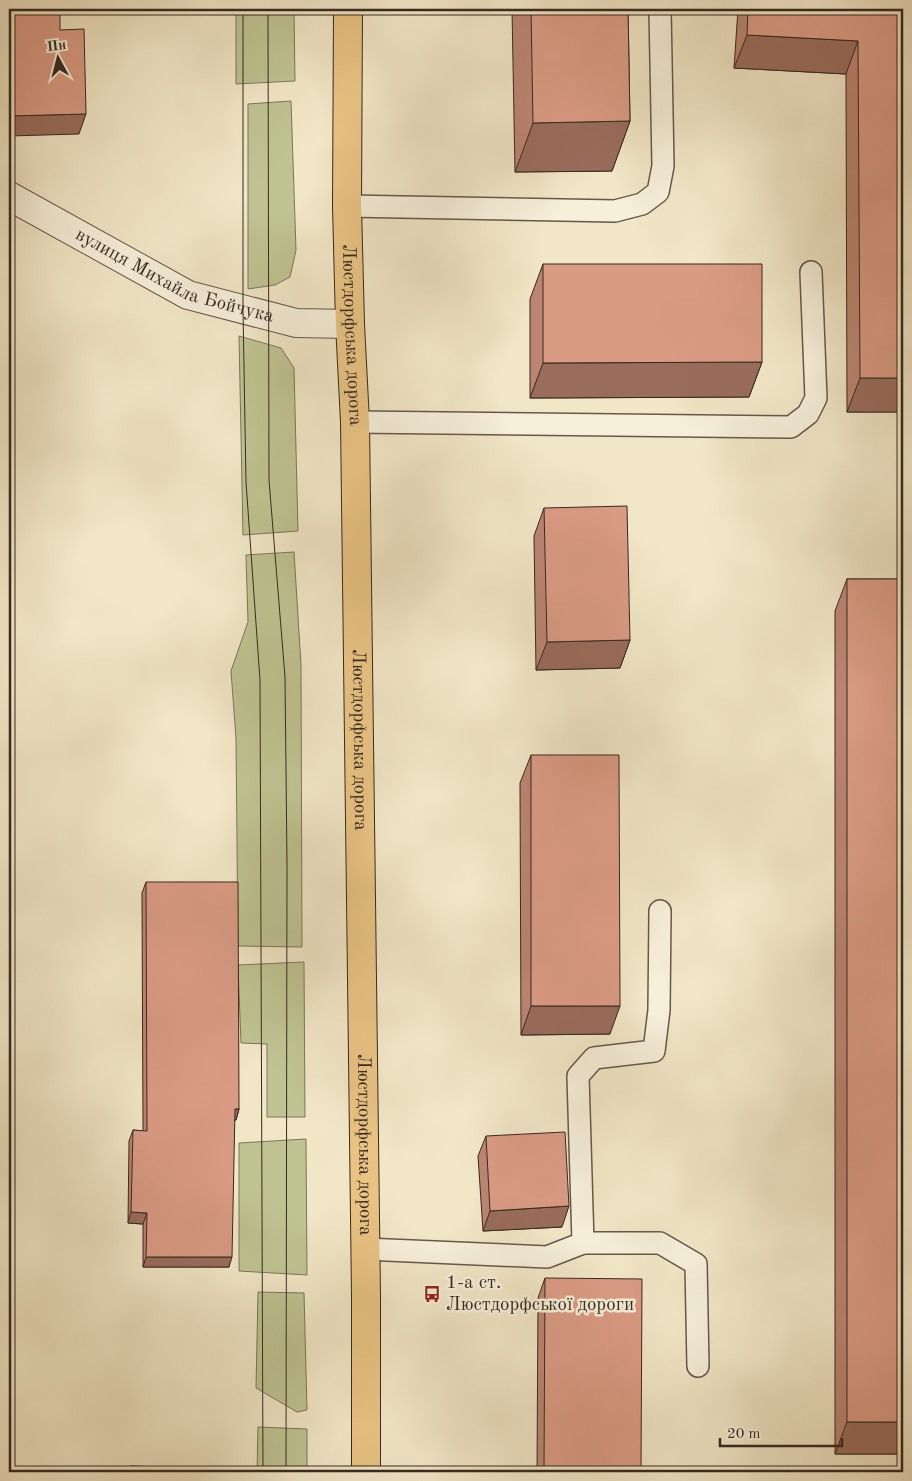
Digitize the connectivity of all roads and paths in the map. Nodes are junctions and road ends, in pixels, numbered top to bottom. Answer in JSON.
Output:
{"nodes":[{"id":1,"x":348,"y":9,"type":"edge"},
{"id":2,"x":660,"y":9,"type":"edge"},
{"id":3,"x":9,"y":196,"type":"edge"},
{"id":4,"x":347,"y":206,"type":"junction"},
{"id":5,"x":811,"y":272,"type":"dead end"},
{"id":6,"x":350,"y":324,"type":"junction"},
{"id":7,"x":355,"y":422,"type":"junction"},
{"id":8,"x":660,"y":911,"type":"dead end"},
{"id":9,"x":584,"y":1243,"type":"junction"},
{"id":10,"x":365,"y":1249,"type":"junction"},
{"id":11,"x":698,"y":1366,"type":"dead end"},
{"id":12,"x":366,"y":1472,"type":"edge"}],
"edges":[{"from":1,"to":4,"type":"main road","name":"Люстдорфська дорога"},
{"from":2,"to":4,"type":"lane"},
{"from":3,"to":6,"type":"street","name":"вулиця Михайла Бойчука"},
{"from":4,"to":6,"type":"main road","name":"Люстдорфська дорога"},
{"from":5,"to":7,"type":"lane"},
{"from":6,"to":7,"type":"main road","name":"Люстдорфська дорога"},
{"from":7,"to":10,"type":"main road","name":"Люстдорфська дорога"},
{"from":8,"to":9,"type":"lane"},
{"from":9,"to":10,"type":"lane"},
{"from":9,"to":11,"type":"lane"},
{"from":10,"to":12,"type":"main road","name":"Люстдорфська дорога"}]}
